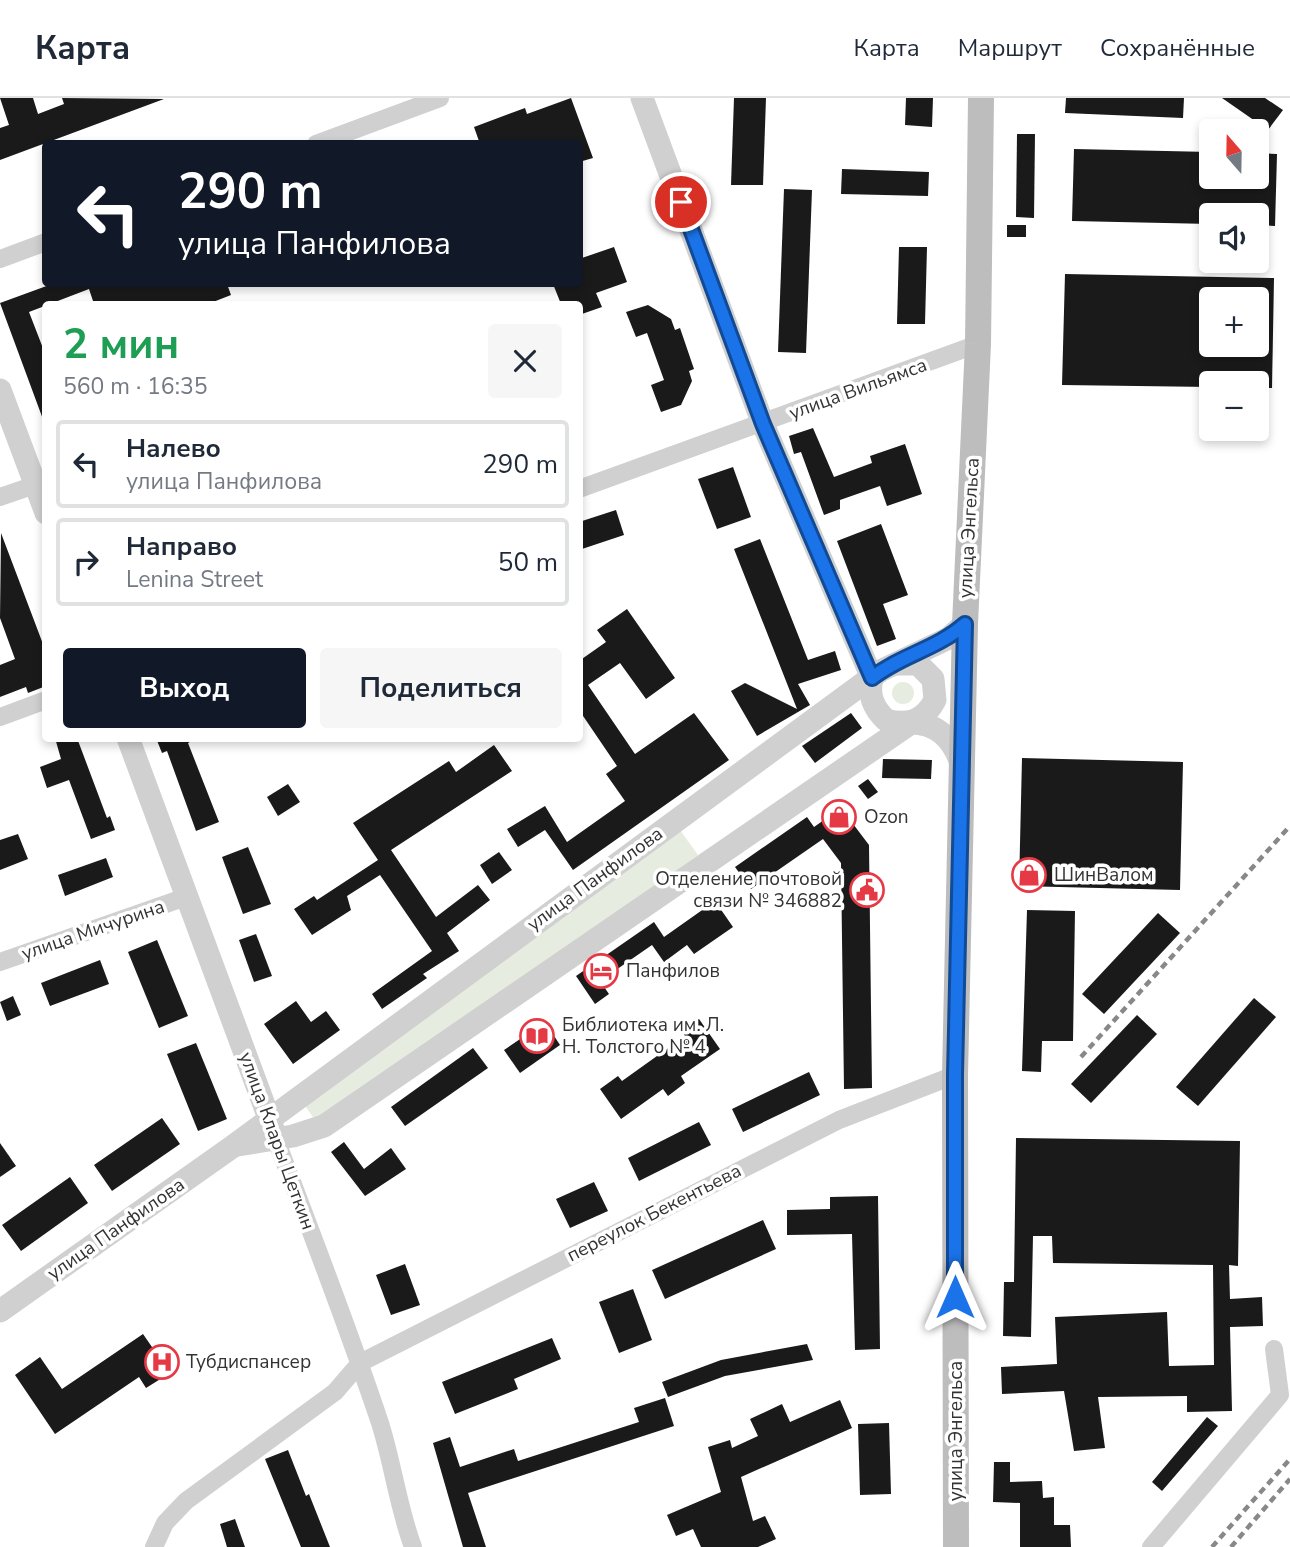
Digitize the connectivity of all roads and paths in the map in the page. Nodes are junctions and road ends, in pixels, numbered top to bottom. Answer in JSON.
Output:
{"nodes":[{"id":1,"x":440,"y":98,"type":"edge"},
{"id":2,"x":642,"y":98,"type":"edge"},
{"id":3,"x":981,"y":98,"type":"edge"},
{"id":4,"x":327,"y":140,"type":"edge"},
{"id":5,"x":42,"y":244,"type":"edge"},
{"id":6,"x":0,"y":259,"type":"edge"},
{"id":7,"x":978,"y":344,"type":"junction"},
{"id":8,"x":0,"y":390,"type":"edge"},
{"id":9,"x":763,"y":424,"type":"junction"},
{"id":10,"x":35,"y":485,"type":"junction"},
{"id":11,"x":583,"y":488,"type":"edge"},
{"id":12,"x":0,"y":497,"type":"edge"},
{"id":13,"x":42,"y":503,"type":"edge"},
{"id":14,"x":965,"y":624,"type":"junction"},
{"id":15,"x":893,"y":664,"type":"junction"},
{"id":16,"x":872,"y":678,"type":"junction"},
{"id":17,"x":964,"y":689,"type":"junction"},
{"id":18,"x":42,"y":701,"type":"edge"},
{"id":19,"x":0,"y":717,"type":"edge"},
{"id":20,"x":916,"y":720,"type":"junction"},
{"id":21,"x":129,"y":742,"type":"edge"},
{"id":22,"x":962,"y":767,"type":"junction"},
{"id":23,"x":186,"y":897,"type":"junction"},
{"id":24,"x":0,"y":962,"type":"edge"},
{"id":25,"x":955,"y":1075,"type":"junction"},
{"id":26,"x":272,"y":1127,"type":"junction"},
{"id":27,"x":0,"y":1311,"type":"edge"},
{"id":28,"x":1274,"y":1349,"type":"dead end"},
{"id":29,"x":360,"y":1363,"type":"junction"},
{"id":30,"x":154,"y":1547,"type":"edge"},
{"id":31,"x":413,"y":1547,"type":"edge"},
{"id":32,"x":956,"y":1547,"type":"edge"},
{"id":33,"x":1151,"y":1547,"type":"edge"}],
"edges":[{"from":1,"to":4,"type":"street"},
{"from":2,"to":9,"type":"street"},
{"from":3,"to":7,"type":"main road","name":"улица Энгельса"},
{"from":5,"to":6,"type":"street"},
{"from":7,"to":9,"type":"street","name":"улица Вильямса"},
{"from":7,"to":14,"type":"main road","name":"улица Энгельса"},
{"from":8,"to":10,"type":"street"},
{"from":9,"to":11,"type":"street","name":"улица Вильямса"},
{"from":9,"to":16,"type":"street"},
{"from":10,"to":12,"type":"street"},
{"from":10,"to":13,"type":"street"},
{"from":14,"to":15,"type":"street","name":"улица Панфилова"},
{"from":14,"to":17,"type":"main road","name":"улица Энгельса"},
{"from":15,"to":16,"type":"street","name":"улица Панфилова"},
{"from":15,"to":20,"type":"street"},
{"from":16,"to":20,"type":"street"},
{"from":16,"to":26,"type":"street","name":"улица Панфилова"},
{"from":17,"to":20,"type":"street","name":"улица Панфилова"},
{"from":17,"to":22,"type":"main road","name":"улица Энгельса"},
{"from":18,"to":19,"type":"street"},
{"from":20,"to":22,"type":"street"},
{"from":20,"to":26,"type":"street","name":"улица Панфилова"},
{"from":21,"to":23,"type":"street","name":"улица Клары Цеткин"},
{"from":22,"to":25,"type":"main road","name":"улица Энгельса"},
{"from":23,"to":24,"type":"street","name":"улица Мичурина"},
{"from":23,"to":26,"type":"street","name":"улица Клары Цеткин"},
{"from":25,"to":29,"type":"street","name":"переулок Бекентьева"},
{"from":25,"to":32,"type":"main road","name":"улица Энгельса"},
{"from":26,"to":27,"type":"street","name":"улица Панфилова"},
{"from":26,"to":29,"type":"street","name":"улица Клары Цеткин"},
{"from":28,"to":33,"type":"street"},
{"from":29,"to":30,"type":"street"},
{"from":29,"to":31,"type":"street","name":"улица Клары Цеткин"}]}
